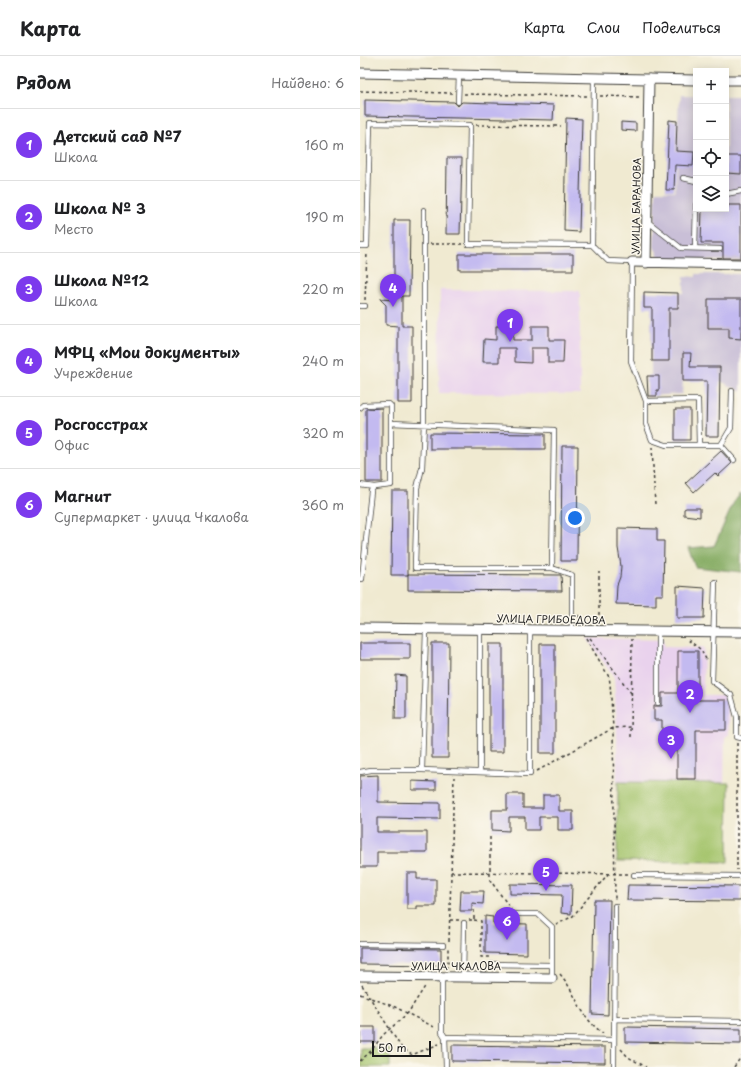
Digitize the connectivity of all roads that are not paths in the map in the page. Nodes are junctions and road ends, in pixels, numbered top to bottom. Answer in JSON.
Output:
{"nodes":[{"id":1,"x":360,"y":73,"type":"edge"},
{"id":2,"x":459,"y":75,"type":"junction"},
{"id":3,"x":594,"y":78,"type":"junction"},
{"id":4,"x":649,"y":79,"type":"junction"},
{"id":5,"x":693,"y":80,"type":"edge"},
{"id":6,"x":729,"y":80,"type":"edge"},
{"id":7,"x":741,"y":80,"type":"edge"},
{"id":8,"x":458,"y":102,"type":"dead end"},
{"id":9,"x":458,"y":118,"type":"dead end"},
{"id":10,"x":458,"y":125,"type":"junction"},
{"id":11,"x":683,"y":178,"type":"dead end"},
{"id":12,"x":693,"y":180,"type":"edge"},
{"id":13,"x":741,"y":191,"type":"edge"},
{"id":14,"x":729,"y":193,"type":"edge"},
{"id":15,"x":424,"y":210,"type":"dead end"},
{"id":16,"x":696,"y":212,"type":"edge"},
{"id":17,"x":647,"y":220,"type":"junction"},
{"id":18,"x":360,"y":246,"type":"edge"},
{"id":19,"x":592,"y":246,"type":"junction"},
{"id":20,"x":695,"y":248,"type":"junction"},
{"id":21,"x":720,"y":249,"type":"dead end"},
{"id":22,"x":632,"y":262,"type":"junction"},
{"id":23,"x":646,"y":263,"type":"junction"},
{"id":24,"x":741,"y":264,"type":"edge"},
{"id":25,"x":732,"y":391,"type":"dead end"},
{"id":26,"x":646,"y":401,"type":"junction"},
{"id":27,"x":360,"y":408,"type":"edge"},
{"id":28,"x":391,"y":423,"type":"junction"},
{"id":29,"x":424,"y":423,"type":"junction"},
{"id":30,"x":699,"y":445,"type":"junction"},
{"id":31,"x":721,"y":445,"type":"junction"},
{"id":32,"x":734,"y":460,"type":"dead end"},
{"id":33,"x":360,"y":485,"type":"edge"},
{"id":34,"x":374,"y":487,"type":"junction"},
{"id":35,"x":552,"y":568,"type":"junction"},
{"id":36,"x":360,"y":579,"type":"edge"},
{"id":37,"x":715,"y":582,"type":"dead end"},
{"id":38,"x":360,"y":628,"type":"edge"},
{"id":39,"x":426,"y":629,"type":"junction"},
{"id":40,"x":480,"y":629,"type":"junction"},
{"id":41,"x":530,"y":630,"type":"junction"},
{"id":42,"x":572,"y":630,"type":"junction"},
{"id":43,"x":658,"y":632,"type":"junction"},
{"id":44,"x":741,"y":632,"type":"edge"},
{"id":45,"x":713,"y":633,"type":"junction"},
{"id":46,"x":658,"y":703,"type":"dead end"},
{"id":47,"x":739,"y":738,"type":"edge"},
{"id":48,"x":422,"y":770,"type":"junction"},
{"id":49,"x":360,"y":772,"type":"edge"},
{"id":50,"x":480,"y":772,"type":"junction"},
{"id":51,"x":634,"y":875,"type":"road end"},
{"id":52,"x":739,"y":876,"type":"edge"},
{"id":53,"x":615,"y":906,"type":"road end"},
{"id":54,"x":499,"y":914,"type":"dead end"},
{"id":55,"x":464,"y":923,"type":"dead end"},
{"id":56,"x":360,"y":944,"type":"edge"},
{"id":57,"x":443,"y":945,"type":"dead end"},
{"id":58,"x":492,"y":964,"type":"road end"},
{"id":59,"x":552,"y":965,"type":"junction"},
{"id":60,"x":360,"y":976,"type":"edge"},
{"id":61,"x":442,"y":977,"type":"junction"},
{"id":62,"x":462,"y":977,"type":"junction"},
{"id":63,"x":552,"y":978,"type":"joint"},
{"id":64,"x":614,"y":1019,"type":"junction"},
{"id":65,"x":741,"y":1021,"type":"edge"},
{"id":66,"x":445,"y":1039,"type":"junction"},
{"id":67,"x":614,"y":1040,"type":"junction"},
{"id":68,"x":446,"y":1067,"type":"edge"},
{"id":69,"x":614,"y":1067,"type":"edge"}],
"edges":[{"from":1,"to":2,"type":"street"},
{"from":2,"to":3,"type":"street"},
{"from":2,"to":8,"type":"lane"},
{"from":3,"to":4,"type":"street"},
{"from":3,"to":19,"type":"lane"},
{"from":4,"to":5,"type":"street"},
{"from":4,"to":17,"type":"street","name":"УЛИЦА БАРАНОВА"},
{"from":6,"to":7,"type":"street"},
{"from":9,"to":10,"type":"lane"},
{"from":10,"to":18,"type":"lane"},
{"from":10,"to":19,"type":"lane"},
{"from":11,"to":12,"type":"lane"},
{"from":13,"to":14,"type":"lane"},
{"from":15,"to":29,"type":"lane"},
{"from":16,"to":20,"type":"lane"},
{"from":17,"to":20,"type":"lane"},
{"from":17,"to":23,"type":"street","name":"УЛИЦА БАРАНОВА"},
{"from":19,"to":22,"type":"lane"},
{"from":20,"to":21,"type":"lane"},
{"from":22,"to":23,"type":"street"},
{"from":22,"to":26,"type":"lane"},
{"from":23,"to":24,"type":"street","name":"УЛИЦА БАРАНОВА"},
{"from":25,"to":31,"type":"lane"},
{"from":26,"to":30,"type":"lane"},
{"from":26,"to":30,"type":"lane"},
{"from":27,"to":28,"type":"lane"},
{"from":28,"to":29,"type":"lane"},
{"from":28,"to":34,"type":"lane"},
{"from":29,"to":35,"type":"lane"},
{"from":29,"to":35,"type":"lane"},
{"from":30,"to":31,"type":"lane"},
{"from":31,"to":32,"type":"lane"},
{"from":33,"to":34,"type":"lane"},
{"from":34,"to":36,"type":"lane"},
{"from":35,"to":42,"type":"lane"},
{"from":37,"to":45,"type":"lane"},
{"from":38,"to":39,"type":"street","name":"УЛИЦА ГРИБОЕДОВА"},
{"from":39,"to":40,"type":"street","name":"УЛИЦА ГРИБОЕДОВА"},
{"from":39,"to":48,"type":"lane"},
{"from":40,"to":41,"type":"street","name":"УЛИЦА ГРИБОЕДОВА"},
{"from":40,"to":50,"type":"lane"},
{"from":41,"to":42,"type":"street","name":"УЛИЦА ГРИБОЕДОВА"},
{"from":41,"to":50,"type":"lane"},
{"from":42,"to":43,"type":"street","name":"УЛИЦА ГРИБОЕДОВА"},
{"from":43,"to":45,"type":"street","name":"УЛИЦА ГРИБОЕДОВА"},
{"from":43,"to":46,"type":"lane"},
{"from":44,"to":45,"type":"street","name":"УЛИЦА ГРИБОЕДОВА"},
{"from":45,"to":47,"type":"lane"},
{"from":48,"to":49,"type":"lane"},
{"from":48,"to":50,"type":"lane"},
{"from":51,"to":52,"type":"lane"},
{"from":53,"to":64,"type":"lane"},
{"from":54,"to":59,"type":"lane"},
{"from":55,"to":62,"type":"lane"},
{"from":56,"to":57,"type":"lane"},
{"from":58,"to":59,"type":"lane"},
{"from":59,"to":63,"type":"lane"},
{"from":60,"to":61,"type":"street","name":"УЛИЦА ЧКАЛОВА"},
{"from":61,"to":62,"type":"street","name":"УЛИЦА ЧКАЛОВА"},
{"from":61,"to":66,"type":"lane"},
{"from":62,"to":63,"type":"street","name":"УЛИЦА ЧКАЛОВА"},
{"from":64,"to":65,"type":"lane"},
{"from":64,"to":67,"type":"lane"},
{"from":66,"to":67,"type":"lane"},
{"from":66,"to":68,"type":"lane"},
{"from":67,"to":69,"type":"lane"}]}
